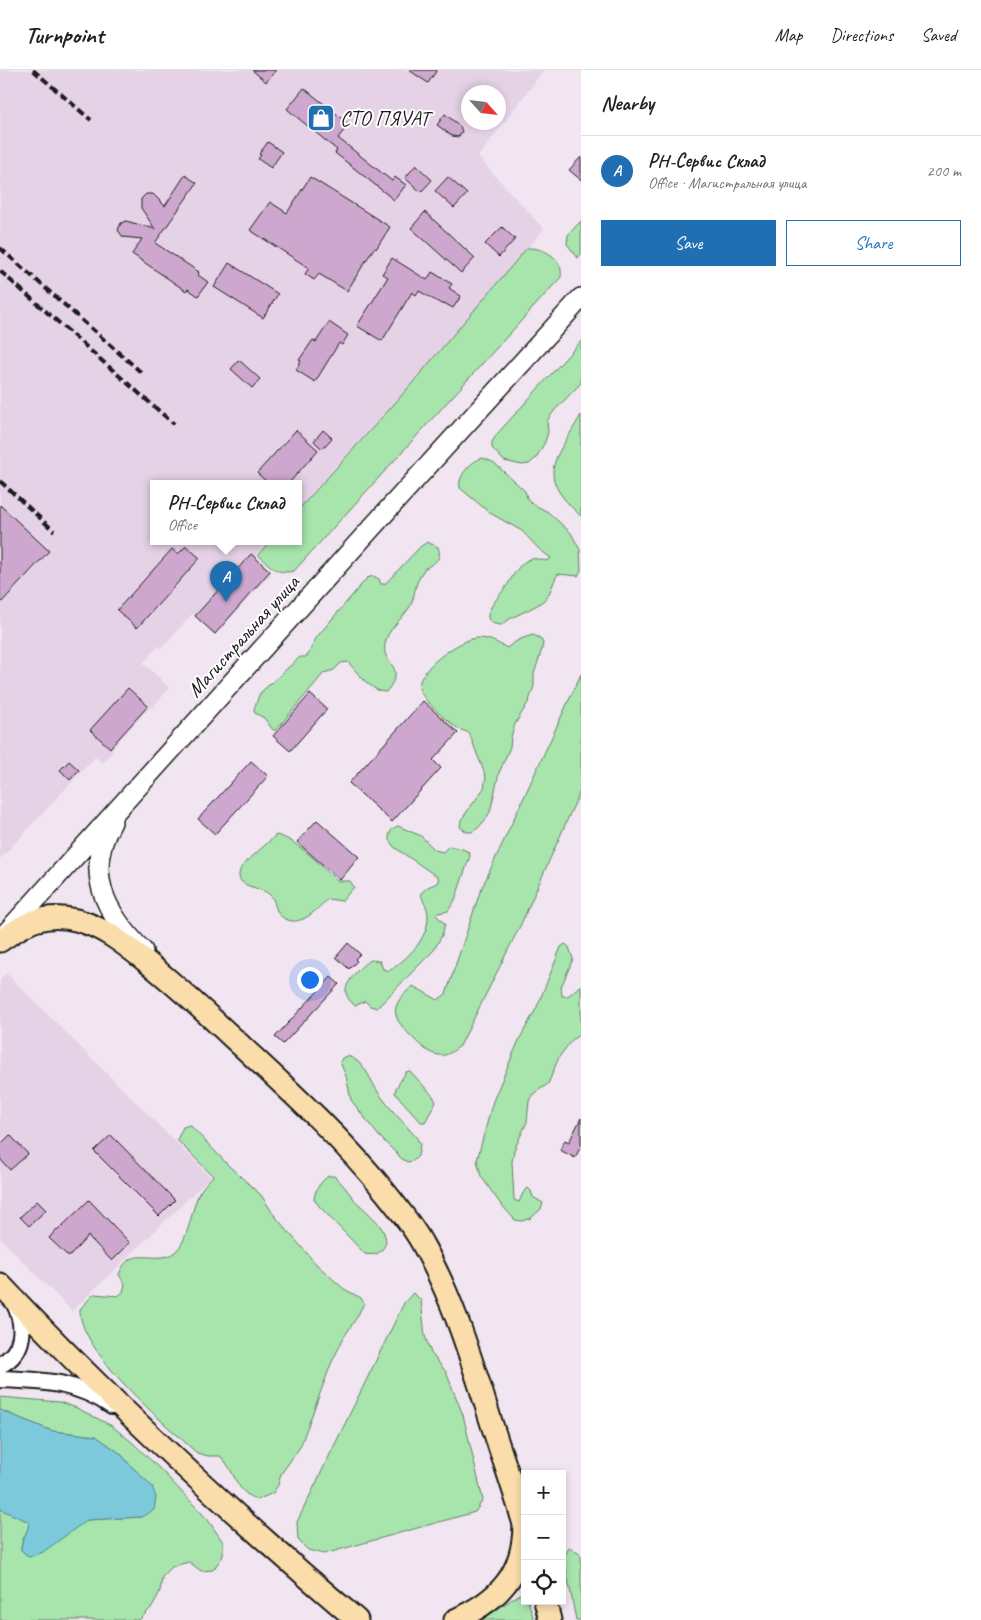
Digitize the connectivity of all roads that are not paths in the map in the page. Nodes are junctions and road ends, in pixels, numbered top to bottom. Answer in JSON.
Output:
{"nodes":[{"id":1,"x":581,"y":298,"type":"edge"},
{"id":2,"x":126,"y":801,"type":"junction"},
{"id":3,"x":0,"y":940,"type":"edge"},
{"id":4,"x":174,"y":982,"type":"junction"},
{"id":5,"x":5,"y":1289,"type":"edge"},
{"id":6,"x":0,"y":1365,"type":"edge"},
{"id":7,"x":0,"y":1379,"type":"edge"},
{"id":8,"x":133,"y":1420,"type":"junction"},
{"id":9,"x":521,"y":1516,"type":"edge"},
{"id":10,"x":521,"y":1555,"type":"edge"},
{"id":11,"x":327,"y":1595,"type":"junction"},
{"id":12,"x":546,"y":1605,"type":"edge"},
{"id":13,"x":357,"y":1620,"type":"edge"},
{"id":14,"x":368,"y":1620,"type":"edge"},
{"id":15,"x":456,"y":1620,"type":"edge"},
{"id":16,"x":550,"y":1620,"type":"edge"}],
"edges":[{"from":1,"to":2,"type":"main road","name":"Магистральная улица"},
{"from":2,"to":3,"type":"main road","name":"Магистральная улица"},
{"from":2,"to":4,"type":"main road"},
{"from":3,"to":4,"type":"main road"},
{"from":4,"to":9,"type":"main road"},
{"from":5,"to":6,"type":"street"},
{"from":5,"to":8,"type":"main road"},
{"from":7,"to":8,"type":"street"},
{"from":8,"to":11,"type":"main road"},
{"from":10,"to":15,"type":"main road"},
{"from":11,"to":13,"type":"main road"},
{"from":11,"to":14,"type":"main road"},
{"from":12,"to":16,"type":"main road"}]}
